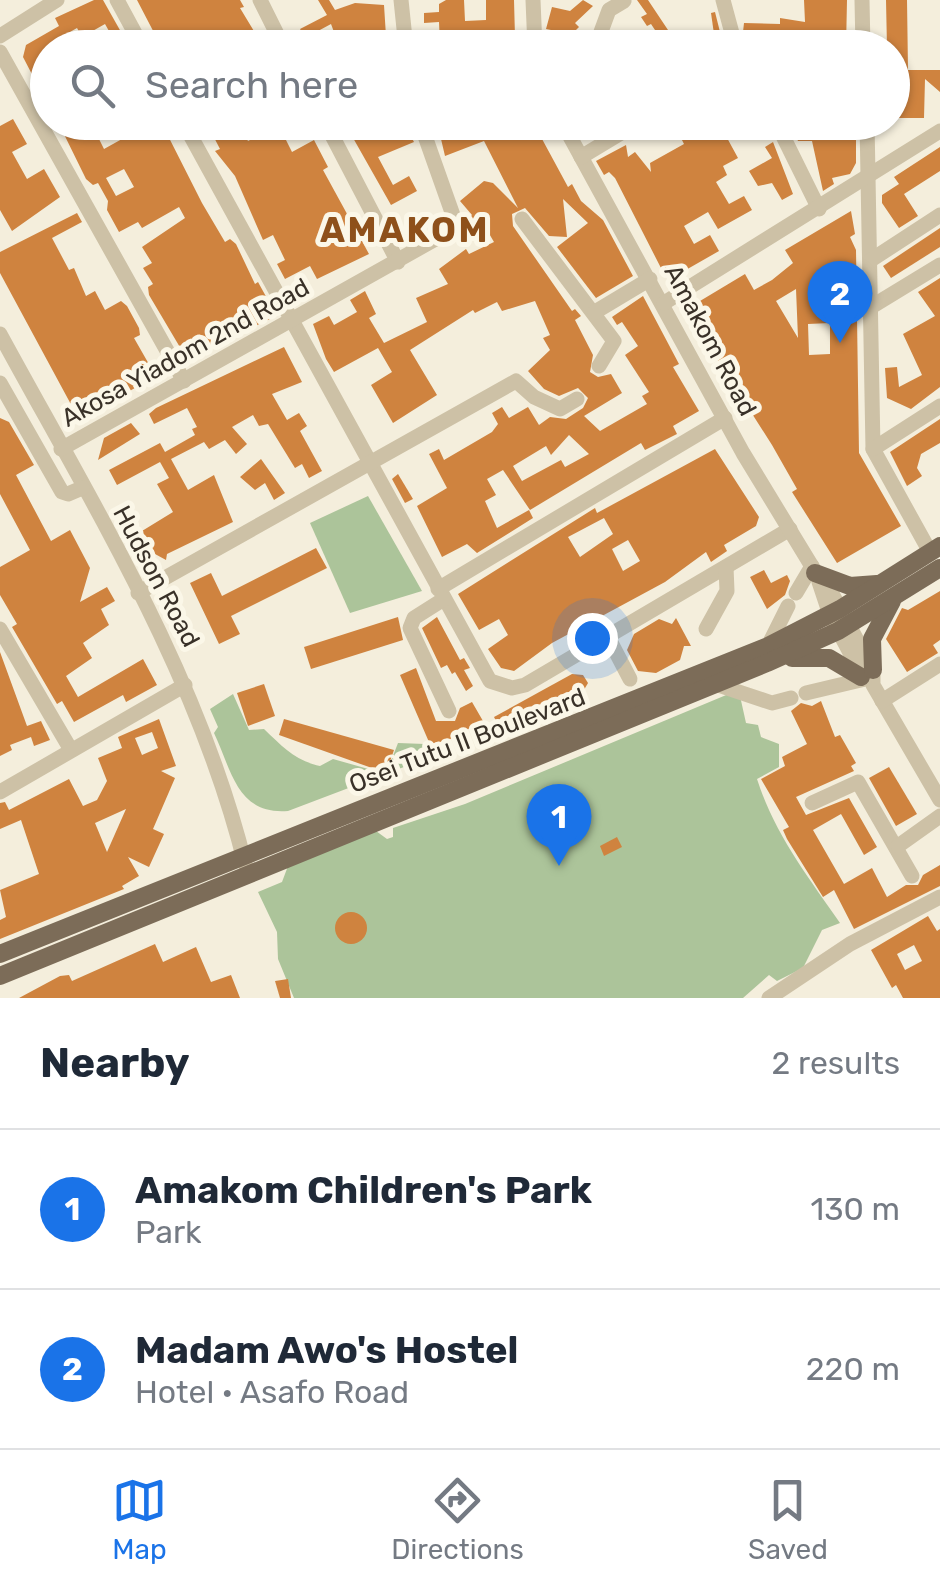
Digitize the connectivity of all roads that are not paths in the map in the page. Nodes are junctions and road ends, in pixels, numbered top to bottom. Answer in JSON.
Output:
{"nodes":[{"id":1,"x":58,"y":0,"type":"edge"},
{"id":2,"x":117,"y":0,"type":"edge"},
{"id":3,"x":260,"y":0,"type":"edge"},
{"id":4,"x":400,"y":0,"type":"edge"},
{"id":5,"x":532,"y":0,"type":"edge"},
{"id":6,"x":723,"y":0,"type":"edge"},
{"id":7,"x":862,"y":0,"type":"edge"},
{"id":8,"x":624,"y":1,"type":"edge"},
{"id":9,"x":133,"y":30,"type":"edge"},
{"id":10,"x":275,"y":30,"type":"edge"},
{"id":11,"x":404,"y":30,"type":"edge"},
{"id":12,"x":534,"y":30,"type":"edge"},
{"id":13,"x":602,"y":30,"type":"edge"},
{"id":14,"x":731,"y":30,"type":"edge"},
{"id":15,"x":863,"y":30,"type":"edge"},
{"id":16,"x":0,"y":36,"type":"edge"},
{"id":17,"x":0,"y":52,"type":"edge"},
{"id":18,"x":30,"y":106,"type":"edge"},
{"id":19,"x":940,"y":132,"type":"edge"},
{"id":20,"x":49,"y":140,"type":"edge"},
{"id":21,"x":193,"y":140,"type":"edge"},
{"id":22,"x":334,"y":140,"type":"edge"},
{"id":23,"x":426,"y":140,"type":"edge"},
{"id":24,"x":572,"y":140,"type":"edge"},
{"id":25,"x":609,"y":140,"type":"edge"},
{"id":26,"x":785,"y":140,"type":"edge"},
{"id":27,"x":867,"y":140,"type":"edge"},
{"id":28,"x":581,"y":157,"type":"junction"},
{"id":29,"x":870,"y":177,"type":"junction"},
{"id":30,"x":819,"y":210,"type":"junction"},
{"id":31,"x":940,"y":215,"type":"edge"},
{"id":32,"x":522,"y":219,"type":"dead end"},
{"id":33,"x":871,"y":260,"type":"junction"},
{"id":34,"x":398,"y":262,"type":"junction"},
{"id":35,"x":940,"y":265,"type":"edge"},
{"id":36,"x":650,"y":279,"type":"junction"},
{"id":37,"x":664,"y":304,"type":"junction"},
{"id":38,"x":871,"y":307,"type":"junction"},
{"id":39,"x":595,"y":312,"type":"junction"},
{"id":40,"x":290,"y":322,"type":"junction"},
{"id":41,"x":0,"y":334,"type":"edge"},
{"id":42,"x":18,"y":366,"type":"junction"},
{"id":43,"x":599,"y":366,"type":"dead end"},
{"id":44,"x":0,"y":375,"type":"edge"},
{"id":45,"x":184,"y":381,"type":"junction"},
{"id":46,"x":0,"y":383,"type":"edge"},
{"id":47,"x":578,"y":399,"type":"dead end"},
{"id":48,"x":940,"y":406,"type":"edge"},
{"id":49,"x":725,"y":418,"type":"junction"},
{"id":50,"x":61,"y":448,"type":"junction"},
{"id":51,"x":872,"y":449,"type":"junction"},
{"id":52,"x":368,"y":466,"type":"junction"},
{"id":53,"x":82,"y":488,"type":"junction"},
{"id":54,"x":790,"y":529,"type":"junction"},
{"id":55,"x":937,"y":556,"type":"edge"},
{"id":56,"x":726,"y":568,"type":"junction"},
{"id":57,"x":815,"y":572,"type":"junction"},
{"id":58,"x":889,"y":590,"type":"junction"},
{"id":59,"x":138,"y":593,"type":"junction"},
{"id":60,"x":441,"y":594,"type":"junction"},
{"id":61,"x":839,"y":620,"type":"junction"},
{"id":62,"x":706,"y":628,"type":"dead end"},
{"id":63,"x":0,"y":629,"type":"edge"},
{"id":64,"x":608,"y":637,"type":"junction"},
{"id":65,"x":767,"y":654,"type":"junction"},
{"id":66,"x":940,"y":664,"type":"edge"},
{"id":67,"x":868,"y":678,"type":"junction"},
{"id":68,"x":630,"y":679,"type":"dead end"},
{"id":69,"x":715,"y":684,"type":"junction"},
{"id":70,"x":185,"y":685,"type":"junction"},
{"id":71,"x":882,"y":701,"type":"junction"},
{"id":72,"x":448,"y":711,"type":"dead end"},
{"id":73,"x":71,"y":750,"type":"junction"},
{"id":74,"x":937,"y":789,"type":"edge"},
{"id":75,"x":0,"y":792,"type":"edge"},
{"id":76,"x":812,"y":803,"type":"dead end"},
{"id":77,"x":940,"y":816,"type":"edge"},
{"id":78,"x":898,"y":846,"type":"junction"},
{"id":79,"x":242,"y":853,"type":"junction"},
{"id":80,"x":248,"y":874,"type":"junction"},
{"id":81,"x":912,"y":876,"type":"dead end"},
{"id":82,"x":940,"y":897,"type":"edge"},
{"id":83,"x":0,"y":954,"type":"edge"},
{"id":84,"x":0,"y":976,"type":"edge"},
{"id":85,"x":769,"y":998,"type":"edge"}],
"edges":[{"from":1,"to":16,"type":"street"},
{"from":2,"to":9,"type":"street"},
{"from":3,"to":10,"type":"street"},
{"from":4,"to":11,"type":"street"},
{"from":5,"to":12,"type":"street"},
{"from":6,"to":14,"type":"street"},
{"from":7,"to":15,"type":"street"},
{"from":8,"to":13,"type":"street"},
{"from":17,"to":18,"type":"street"},
{"from":19,"to":29,"type":"street"},
{"from":20,"to":45,"type":"street"},
{"from":21,"to":40,"type":"street"},
{"from":22,"to":34,"type":"street"},
{"from":23,"to":34,"type":"street","name":"Akosa Yiadom 2nd Road"},
{"from":24,"to":28,"type":"street","name":"Amakom Road"},
{"from":25,"to":28,"type":"street"},
{"from":26,"to":30,"type":"street"},
{"from":27,"to":29,"type":"street"},
{"from":28,"to":36,"type":"street","name":"Amakom Road"},
{"from":29,"to":30,"type":"street"},
{"from":29,"to":33,"type":"street"},
{"from":30,"to":37,"type":"street"},
{"from":31,"to":33,"type":"street"},
{"from":32,"to":39,"type":"street"},
{"from":33,"to":38,"type":"street"},
{"from":34,"to":40,"type":"street","name":"Akosa Yiadom 2nd Road"},
{"from":35,"to":38,"type":"street"},
{"from":36,"to":37,"type":"street","name":"Amakom Road"},
{"from":36,"to":39,"type":"street"},
{"from":37,"to":49,"type":"street","name":"Amakom Road"},
{"from":38,"to":51,"type":"street"},
{"from":39,"to":43,"type":"street"},
{"from":40,"to":45,"type":"street","name":"Akosa Yiadom 2nd Road"},
{"from":40,"to":52,"type":"street"},
{"from":41,"to":42,"type":"street","name":"Hudson Road"},
{"from":42,"to":44,"type":"street"},
{"from":42,"to":50,"type":"street","name":"Hudson Road"},
{"from":45,"to":50,"type":"street","name":"Akosa Yiadom 2nd Road"},
{"from":46,"to":53,"type":"street"},
{"from":47,"to":52,"type":"street"},
{"from":48,"to":51,"type":"street"},
{"from":49,"to":54,"type":"street","name":"Amakom Road"},
{"from":49,"to":60,"type":"street"},
{"from":50,"to":53,"type":"street","name":"Hudson Road"},
{"from":51,"to":55,"type":"street"},
{"from":52,"to":59,"type":"street"},
{"from":52,"to":60,"type":"street"},
{"from":53,"to":59,"type":"street","name":"Hudson Road"},
{"from":54,"to":56,"type":"street"},
{"from":54,"to":57,"type":"street","name":"Amakom Road"},
{"from":55,"to":58,"type":"main road","name":"Osei Tutu II Boulevard"},
{"from":56,"to":62,"type":"street"},
{"from":56,"to":64,"type":"street"},
{"from":57,"to":58,"type":"main road"},
{"from":57,"to":61,"type":"street","name":"Amakom Road"},
{"from":57,"to":65,"type":"street"},
{"from":58,"to":61,"type":"main road","name":"Osei Tutu II Boulevard"},
{"from":58,"to":67,"type":"main road"},
{"from":59,"to":70,"type":"street","name":"Hudson Road"},
{"from":60,"to":64,"type":"street"},
{"from":60,"to":72,"type":"street"},
{"from":61,"to":65,"type":"main road","name":"Osei Tutu II Boulevard"},
{"from":61,"to":67,"type":"street","name":"Amakom Road"},
{"from":63,"to":73,"type":"street"},
{"from":64,"to":68,"type":"street"},
{"from":65,"to":67,"type":"main road"},
{"from":65,"to":69,"type":"main road","name":"Osei Tutu II Boulevard"},
{"from":65,"to":79,"type":"main road","name":"Osei Tutu II Boulevard"},
{"from":66,"to":71,"type":"street"},
{"from":67,"to":69,"type":"street"},
{"from":67,"to":71,"type":"street","name":"Amakom Road"},
{"from":69,"to":80,"type":"main road","name":"Osei Tutu II Boulevard"},
{"from":70,"to":73,"type":"street"},
{"from":70,"to":79,"type":"street","name":"Hudson Road"},
{"from":71,"to":74,"type":"street","name":"Amakom Road"},
{"from":73,"to":75,"type":"street"},
{"from":76,"to":78,"type":"street"},
{"from":77,"to":78,"type":"street"},
{"from":78,"to":81,"type":"street"},
{"from":79,"to":80,"type":"street","name":"Hudson Road"},
{"from":79,"to":83,"type":"main road","name":"Osei Tutu II Boulevard"},
{"from":80,"to":84,"type":"main road","name":"Osei Tutu II Boulevard"},
{"from":82,"to":85,"type":"street"}]}
